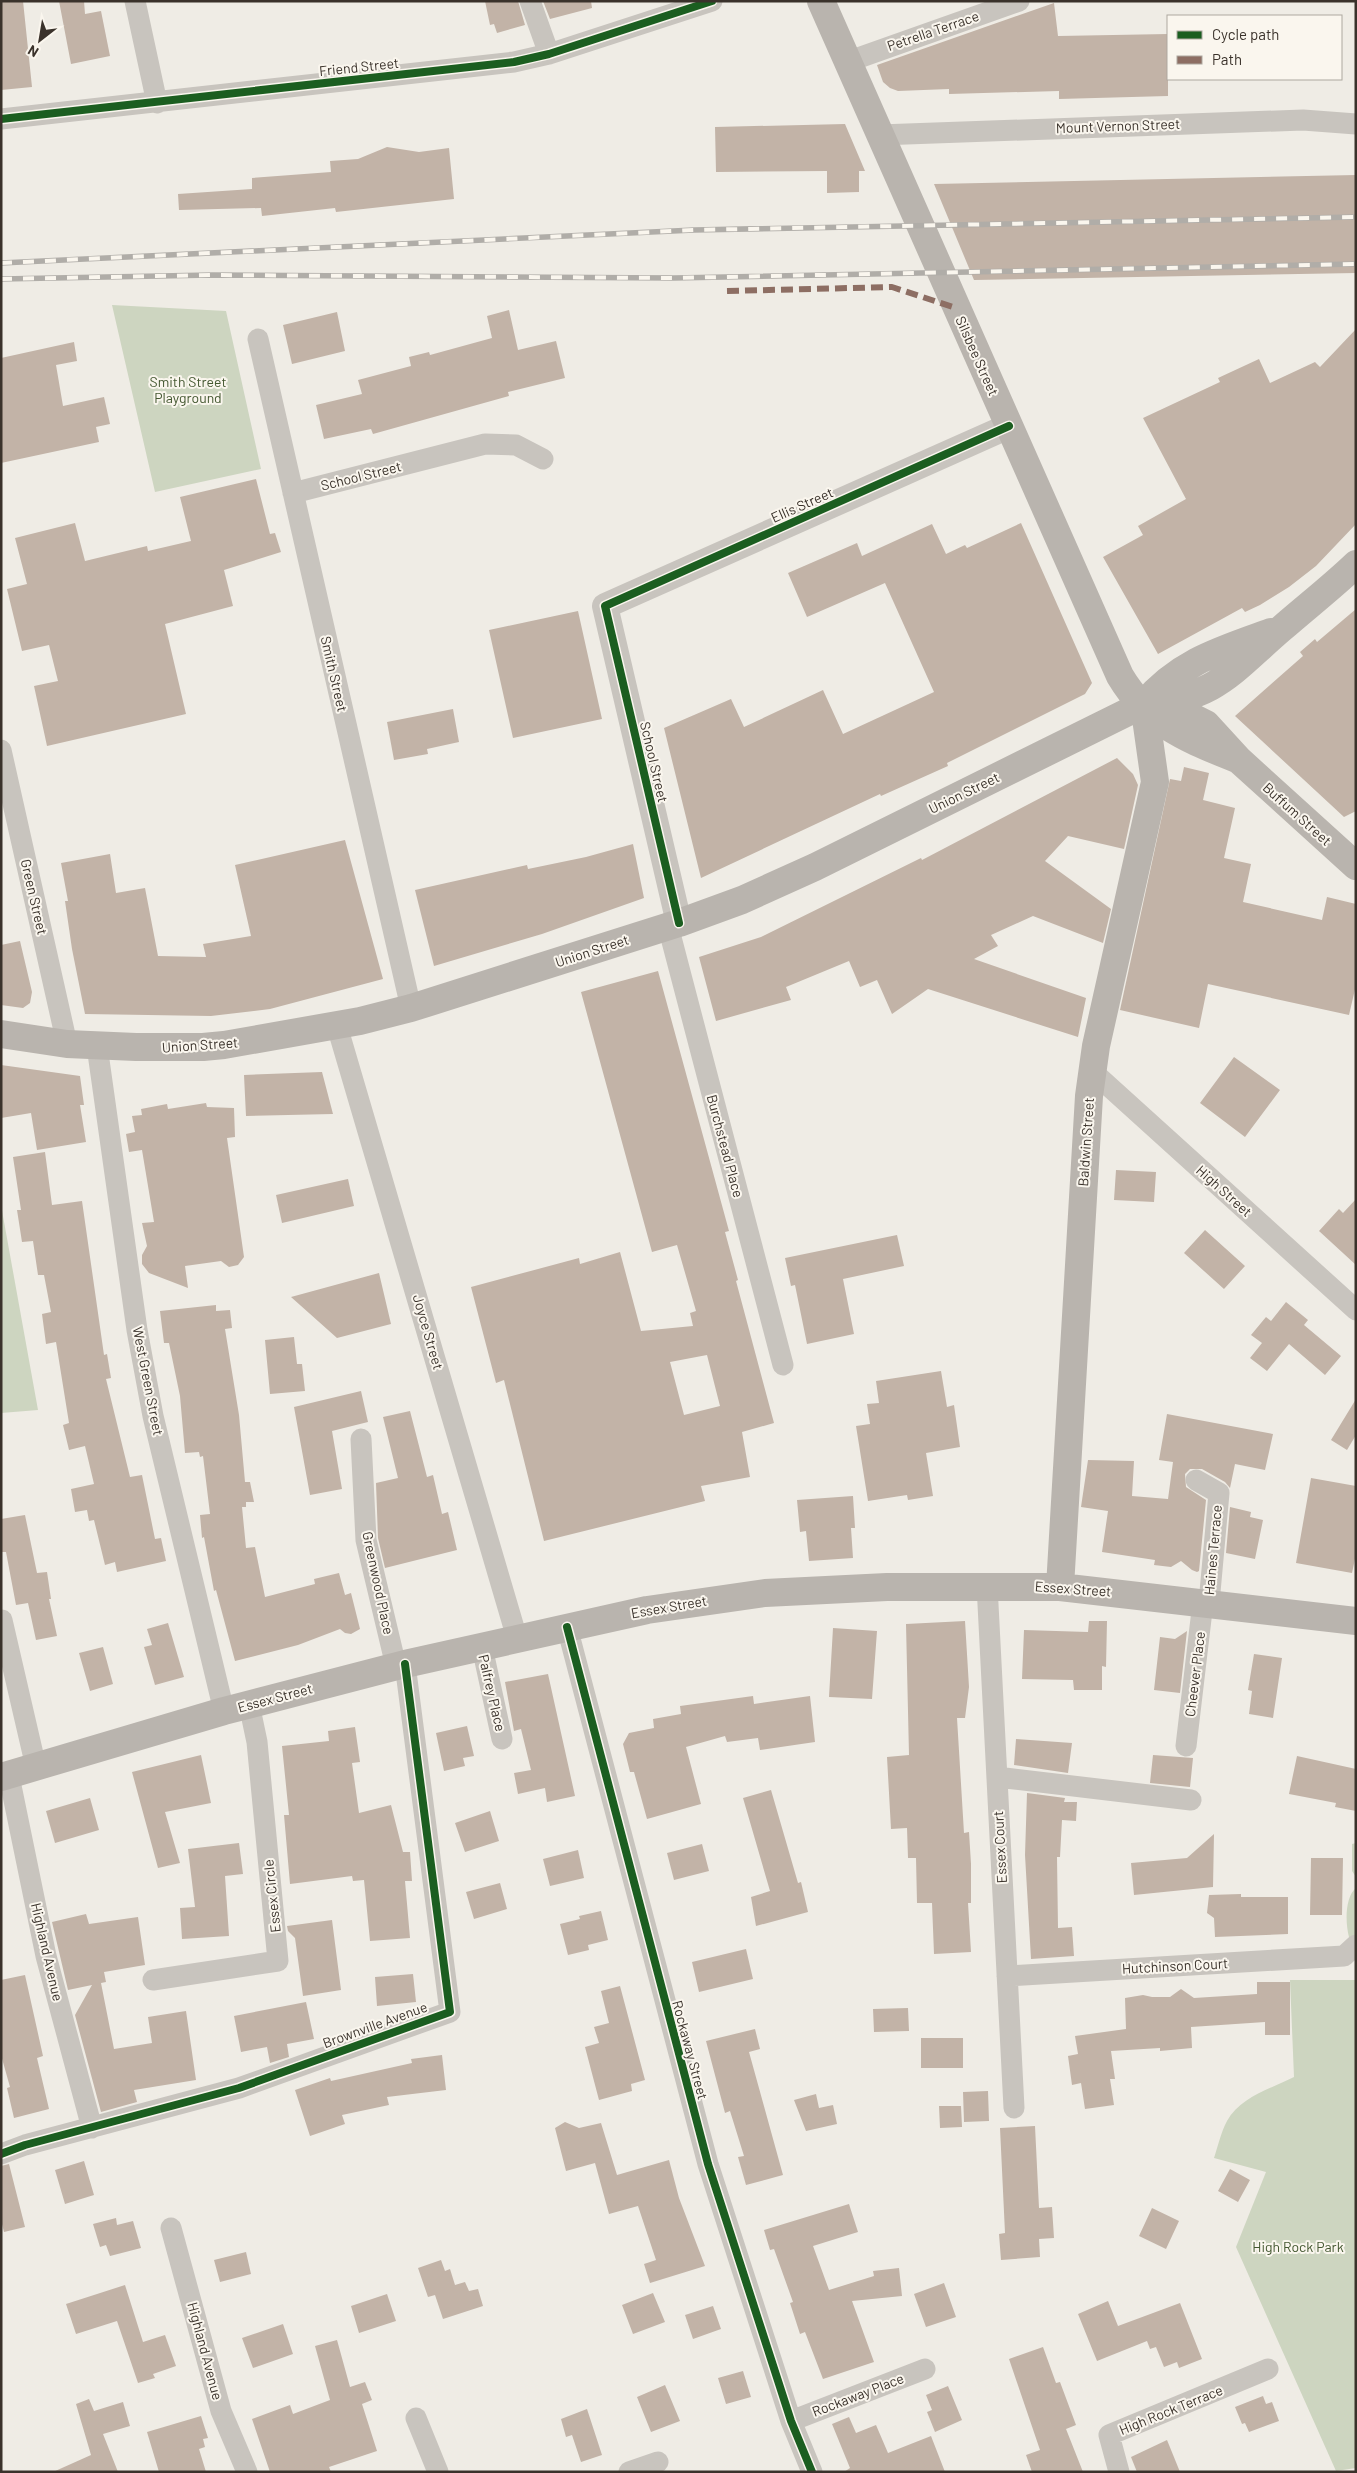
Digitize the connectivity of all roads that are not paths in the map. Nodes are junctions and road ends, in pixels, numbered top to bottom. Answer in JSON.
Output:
{"nodes":[{"id":1,"x":135,"y":1,"type":"edge"},
{"id":2,"x":530,"y":1,"type":"edge"},
{"id":3,"x":712,"y":1,"type":"edge"},
{"id":4,"x":820,"y":1,"type":"edge"},
{"id":5,"x":1019,"y":1,"type":"edge"},
{"id":6,"x":549,"y":54,"type":"junction"},
{"id":7,"x":847,"y":62,"type":"junction"},
{"id":8,"x":157,"y":102,"type":"junction"},
{"id":9,"x":1,"y":119,"type":"edge"},
{"id":10,"x":1356,"y":124,"type":"edge"},
{"id":11,"x":880,"y":135,"type":"junction"},
{"id":12,"x":258,"y":339,"type":"dead end"},
{"id":13,"x":1009,"y":426,"type":"junction"},
{"id":14,"x":543,"y":459,"type":"dead end"},
{"id":15,"x":293,"y":493,"type":"junction"},
{"id":16,"x":1356,"y":564,"type":"edge"},
{"id":17,"x":605,"y":606,"type":"joint"},
{"id":18,"x":1144,"y":704,"type":"junction"},
{"id":19,"x":1,"y":750,"type":"edge"},
{"id":20,"x":1354,"y":861,"type":"edge"},
{"id":21,"x":673,"y":925,"type":"junction"},
{"id":22,"x":411,"y":1008,"type":"junction"},
{"id":23,"x":337,"y":1026,"type":"junction"},
{"id":24,"x":1,"y":1034,"type":"edge"},
{"id":25,"x":67,"y":1044,"type":"junction"},
{"id":26,"x":97,"y":1046,"type":"junction"},
{"id":27,"x":1092,"y":1071,"type":"junction"},
{"id":28,"x":1356,"y":1310,"type":"edge"},
{"id":29,"x":783,"y":1366,"type":"dead end"},
{"id":30,"x":361,"y":1439,"type":"dead end"},
{"id":31,"x":1196,"y":1480,"type":"dead end"},
{"id":32,"x":987,"y":1585,"type":"junction"},
{"id":33,"x":1060,"y":1586,"type":"junction"},
{"id":34,"x":1206,"y":1602,"type":"junction"},
{"id":35,"x":2,"y":1620,"type":"edge"},
{"id":36,"x":1356,"y":1621,"type":"edge"},
{"id":37,"x":566,"y":1627,"type":"junction"},
{"id":38,"x":517,"y":1638,"type":"junction"},
{"id":39,"x":482,"y":1646,"type":"junction"},
{"id":40,"x":401,"y":1665,"type":"junction"},
{"id":41,"x":236,"y":1708,"type":"junction"},
{"id":42,"x":502,"y":1739,"type":"dead end"},
{"id":43,"x":1186,"y":1746,"type":"dead end"},
{"id":44,"x":36,"y":1767,"type":"junction"},
{"id":45,"x":5,"y":1776,"type":"edge"},
{"id":46,"x":997,"y":1777,"type":"junction"},
{"id":47,"x":1191,"y":1800,"type":"dead end"},
{"id":48,"x":1350,"y":1951,"type":"edge"},
{"id":49,"x":1007,"y":1976,"type":"junction"},
{"id":50,"x":153,"y":1980,"type":"dead end"},
{"id":51,"x":1014,"y":2108,"type":"dead end"},
{"id":52,"x":92,"y":2128,"type":"junction"},
{"id":53,"x":1,"y":2154,"type":"edge"},
{"id":54,"x":171,"y":2228,"type":"dead end"},
{"id":55,"x":925,"y":2369,"type":"dead end"},
{"id":56,"x":1268,"y":2369,"type":"dead end"},
{"id":57,"x":416,"y":2418,"type":"dead end"},
{"id":58,"x":791,"y":2421,"type":"junction"},
{"id":59,"x":658,"y":2462,"type":"dead end"},
{"id":60,"x":248,"y":2472,"type":"edge"},
{"id":61,"x":438,"y":2472,"type":"edge"},
{"id":62,"x":629,"y":2472,"type":"edge"},
{"id":63,"x":812,"y":2472,"type":"edge"},
{"id":64,"x":1119,"y":2472,"type":"edge"}],
"edges":[{"from":1,"to":8,"type":"street"},
{"from":2,"to":6,"type":"street"},
{"from":3,"to":6,"type":"street","name":"Friend Street"},
{"from":4,"to":7,"type":"main road","name":"Silsbee Street"},
{"from":5,"to":7,"type":"street","name":"Petrella Terrace"},
{"from":6,"to":8,"type":"street","name":"Friend Street"},
{"from":7,"to":11,"type":"main road","name":"Silsbee Street"},
{"from":8,"to":9,"type":"street","name":"Friend Street"},
{"from":10,"to":11,"type":"street","name":"Mount Vernon Street"},
{"from":11,"to":13,"type":"main road","name":"Silsbee Street"},
{"from":12,"to":15,"type":"street","name":"Smith Street"},
{"from":13,"to":17,"type":"street","name":"Ellis Street"},
{"from":13,"to":18,"type":"main road","name":"Silsbee Street"},
{"from":14,"to":15,"type":"street","name":"School Street"},
{"from":15,"to":22,"type":"street","name":"Smith Street"},
{"from":16,"to":18,"type":"main road","name":"Union Street"},
{"from":17,"to":21,"type":"street","name":"School Street"},
{"from":18,"to":20,"type":"main road","name":"Buffum Street"},
{"from":18,"to":21,"type":"main road","name":"Union Street"},
{"from":18,"to":27,"type":"main road","name":"Baldwin Street"},
{"from":19,"to":25,"type":"street","name":"Green Street"},
{"from":21,"to":22,"type":"main road","name":"Union Street"},
{"from":21,"to":29,"type":"street","name":"Burchstead Place"},
{"from":22,"to":23,"type":"main road","name":"Union Street"},
{"from":23,"to":26,"type":"main road","name":"Union Street"},
{"from":23,"to":38,"type":"street","name":"Joyce Street"},
{"from":24,"to":25,"type":"main road","name":"Union Street"},
{"from":25,"to":26,"type":"main road","name":"Union Street"},
{"from":26,"to":41,"type":"street","name":"West Green Street"},
{"from":27,"to":28,"type":"street","name":"High Street"},
{"from":27,"to":33,"type":"main road","name":"Baldwin Street"},
{"from":30,"to":40,"type":"street","name":"Greenwood Place"},
{"from":31,"to":34,"type":"street","name":"Haines Terrace"},
{"from":32,"to":33,"type":"main road","name":"Essex Street"},
{"from":32,"to":37,"type":"main road","name":"Essex Street"},
{"from":32,"to":46,"type":"street","name":"Essex Court"},
{"from":33,"to":34,"type":"main road","name":"Essex Street"},
{"from":34,"to":36,"type":"main road","name":"Essex Street"},
{"from":34,"to":43,"type":"street","name":"Cheever Place"},
{"from":35,"to":44,"type":"street"},
{"from":37,"to":38,"type":"main road","name":"Essex Street"},
{"from":37,"to":58,"type":"street","name":"Rockaway Street"},
{"from":38,"to":39,"type":"main road","name":"Essex Street"},
{"from":39,"to":40,"type":"main road","name":"Essex Street"},
{"from":39,"to":42,"type":"street","name":"Palfrey Place"},
{"from":40,"to":41,"type":"main road","name":"Essex Street"},
{"from":40,"to":52,"type":"street","name":"Brownville Avenue"},
{"from":41,"to":44,"type":"main road","name":"Essex Street"},
{"from":41,"to":50,"type":"street","name":"Essex Circle"},
{"from":44,"to":45,"type":"main road","name":"Essex Street"},
{"from":45,"to":52,"type":"street","name":"Highland Avenue"},
{"from":46,"to":47,"type":"street"},
{"from":46,"to":49,"type":"street","name":"Essex Court"},
{"from":48,"to":49,"type":"street","name":"Hutchinson Court"},
{"from":49,"to":51,"type":"street","name":"Essex Court"},
{"from":52,"to":53,"type":"street","name":"Brownville Avenue"},
{"from":54,"to":60,"type":"street","name":"Highland Avenue"},
{"from":55,"to":58,"type":"street","name":"Rockaway Place"},
{"from":56,"to":64,"type":"street","name":"High Rock Terrace"},
{"from":57,"to":61,"type":"street"},
{"from":58,"to":63,"type":"street","name":"Rockaway Street"},
{"from":59,"to":62,"type":"street"}]}
